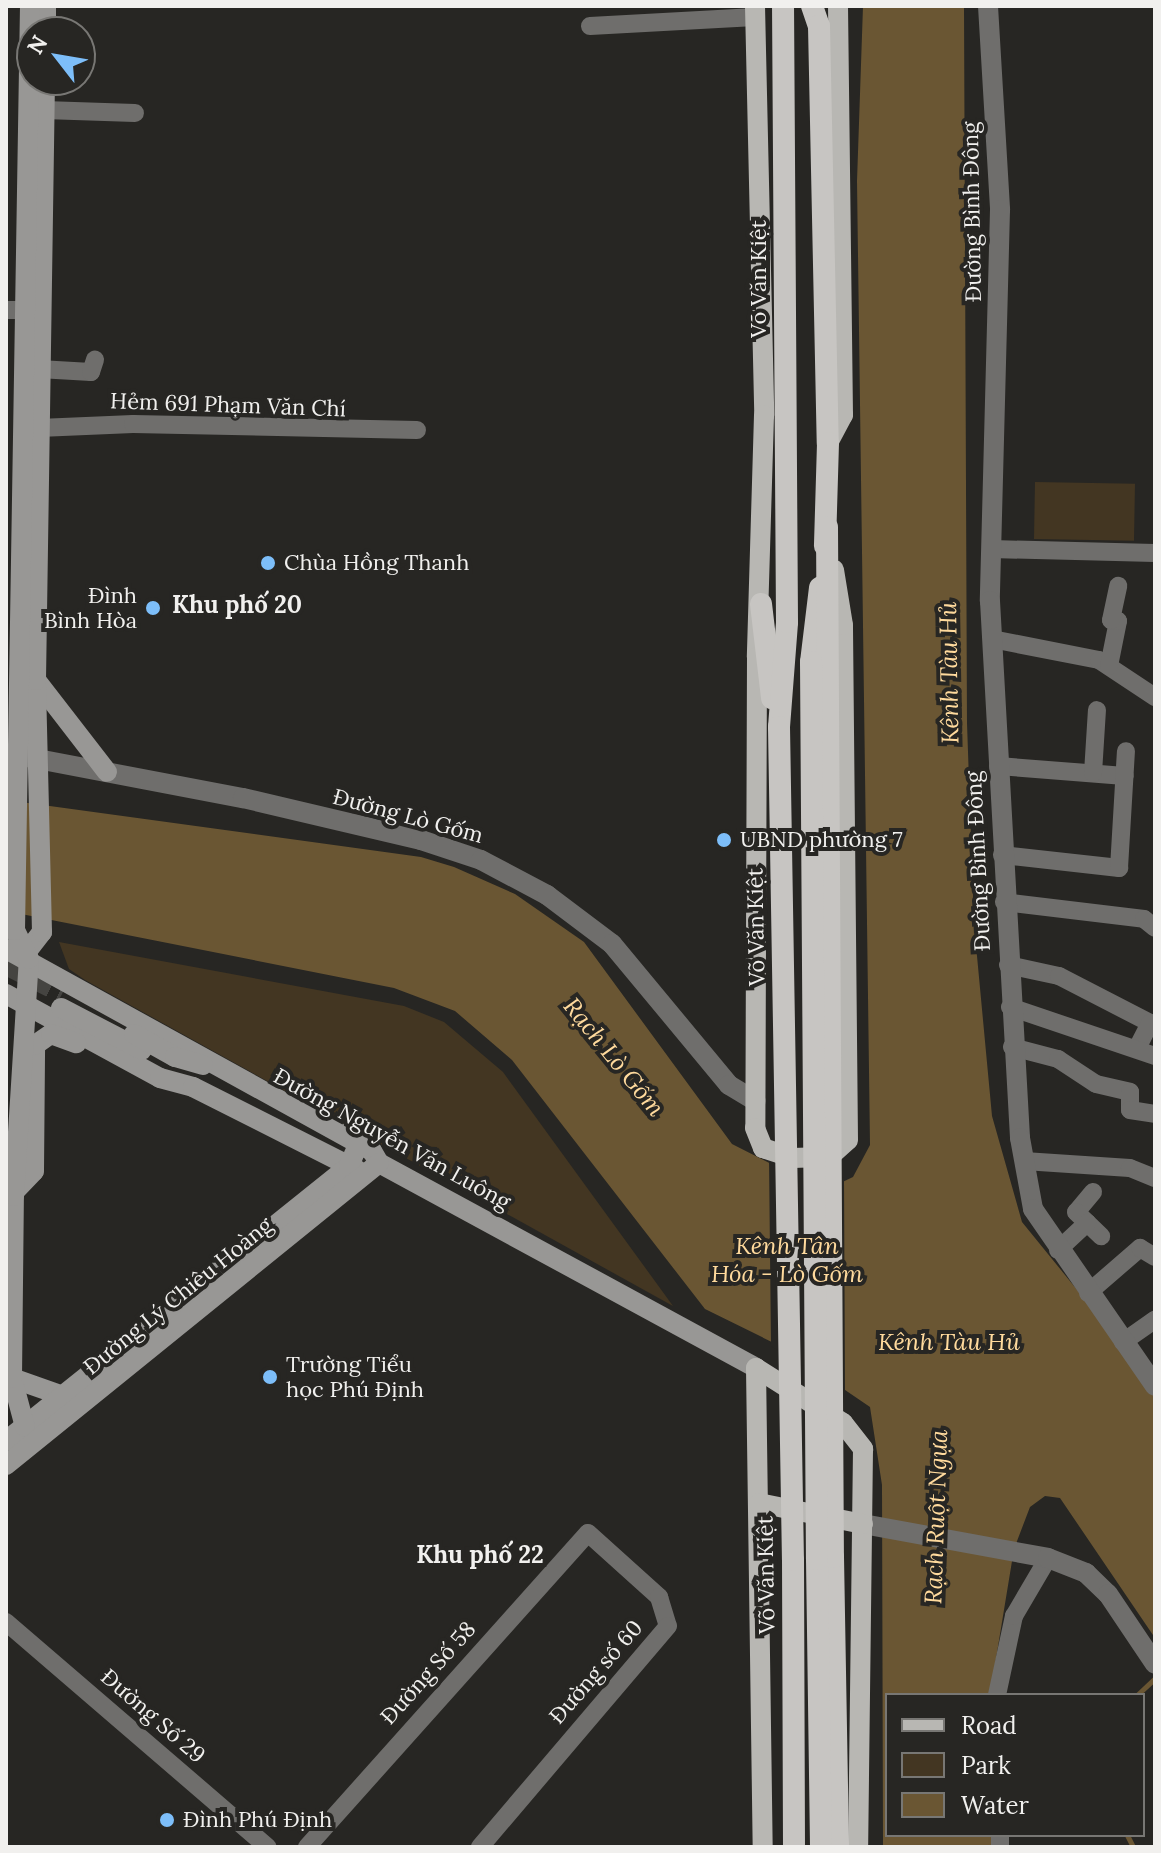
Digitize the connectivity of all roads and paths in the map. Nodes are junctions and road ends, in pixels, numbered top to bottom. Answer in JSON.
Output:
{"nodes":[{"id":1,"x":30,"y":6,"type":"edge"},
{"id":2,"x":783,"y":6,"type":"edge"},
{"id":3,"x":838,"y":6,"type":"edge"},
{"id":4,"x":988,"y":6,"type":"edge"},
{"id":5,"x":755,"y":11,"type":"edge"},
{"id":6,"x":819,"y":13,"type":"edge"},
{"id":7,"x":590,"y":26,"type":"dead end"},
{"id":8,"x":44,"y":96,"type":"edge"},
{"id":9,"x":44,"y":110,"type":"junction"},
{"id":10,"x":135,"y":113,"type":"dead end"},
{"id":11,"x":24,"y":310,"type":"edge"},
{"id":12,"x":95,"y":360,"type":"dead end"},
{"id":13,"x":39,"y":369,"type":"junction"},
{"id":14,"x":39,"y":428,"type":"junction"},
{"id":15,"x":417,"y":430,"type":"dead end"},
{"id":16,"x":828,"y":443,"type":"junction"},
{"id":17,"x":13,"y":518,"type":"edge"},
{"id":18,"x":827,"y":527,"type":"junction"},
{"id":19,"x":991,"y":549,"type":"junction"},
{"id":20,"x":1155,"y":553,"type":"edge"},
{"id":21,"x":1118,"y":586,"type":"dead end"},
{"id":22,"x":761,"y":604,"type":"junction"},
{"id":23,"x":992,"y":639,"type":"junction"},
{"id":24,"x":1109,"y":666,"type":"junction"},
{"id":25,"x":27,"y":680,"type":"junction"},
{"id":26,"x":1150,"y":688,"type":"edge"},
{"id":27,"x":6,"y":697,"type":"edge"},
{"id":28,"x":1097,"y":710,"type":"dead end"},
{"id":29,"x":779,"y":727,"type":"junction"},
{"id":30,"x":1126,"y":751,"type":"dead end"},
{"id":31,"x":12,"y":754,"type":"edge"},
{"id":32,"x":40,"y":760,"type":"junction"},
{"id":33,"x":998,"y":766,"type":"junction"},
{"id":34,"x":107,"y":772,"type":"junction"},
{"id":35,"x":1093,"y":773,"type":"junction"},
{"id":36,"x":1125,"y":776,"type":"junction"},
{"id":37,"x":1002,"y":855,"type":"junction"},
{"id":38,"x":1004,"y":902,"type":"junction"},
{"id":39,"x":1155,"y":928,"type":"edge"},
{"id":40,"x":10,"y":940,"type":"edge"},
{"id":41,"x":28,"y":955,"type":"junction"},
{"id":42,"x":1008,"y":965,"type":"junction"},
{"id":43,"x":6,"y":994,"type":"edge"},
{"id":44,"x":27,"y":1004,"type":"junction"},
{"id":45,"x":1010,"y":1007,"type":"junction"},
{"id":46,"x":1012,"y":1047,"type":"junction"},
{"id":47,"x":1137,"y":1048,"type":"junction"},
{"id":48,"x":1155,"y":1056,"type":"edge"},
{"id":49,"x":214,"y":1068,"type":"junction"},
{"id":50,"x":193,"y":1087,"type":"junction"},
{"id":51,"x":756,"y":1101,"type":"junction"},
{"id":52,"x":1155,"y":1114,"type":"edge"},
{"id":53,"x":1024,"y":1161,"type":"junction"},
{"id":54,"x":364,"y":1168,"type":"junction"},
{"id":55,"x":1155,"y":1178,"type":"edge"},
{"id":56,"x":10,"y":1190,"type":"edge"},
{"id":57,"x":1093,"y":1192,"type":"dead end"},
{"id":58,"x":1058,"y":1250,"type":"junction"},
{"id":59,"x":1155,"y":1257,"type":"edge"},
{"id":60,"x":1088,"y":1293,"type":"junction"},
{"id":61,"x":1155,"y":1320,"type":"edge"},
{"id":62,"x":1123,"y":1342,"type":"junction"},
{"id":63,"x":756,"y":1368,"type":"junction"},
{"id":64,"x":12,"y":1378,"type":"junction"},
{"id":65,"x":1155,"y":1386,"type":"edge"},
{"id":66,"x":63,"y":1396,"type":"junction"},
{"id":67,"x":25,"y":1427,"type":"junction"},
{"id":68,"x":15,"y":1445,"type":"edge"},
{"id":69,"x":6,"y":1465,"type":"edge"},
{"id":70,"x":759,"y":1503,"type":"junction"},
{"id":71,"x":870,"y":1525,"type":"junction"},
{"id":72,"x":588,"y":1533,"type":"joint"},
{"id":73,"x":825,"y":1558,"type":"junction"},
{"id":74,"x":1048,"y":1558,"type":"junction"},
{"id":75,"x":6,"y":1622,"type":"edge"},
{"id":76,"x":1155,"y":1664,"type":"edge"},
{"id":77,"x":997,"y":1693,"type":"edge"},
{"id":78,"x":268,"y":1847,"type":"edge"},
{"id":79,"x":307,"y":1847,"type":"edge"},
{"id":80,"x":480,"y":1847,"type":"edge"},
{"id":81,"x":763,"y":1847,"type":"edge"},
{"id":82,"x":794,"y":1847,"type":"edge"},
{"id":83,"x":821,"y":1847,"type":"edge"},
{"id":84,"x":838,"y":1847,"type":"edge"},
{"id":85,"x":858,"y":1847,"type":"edge"}],
"edges":[{"from":1,"to":11,"type":"main road"},
{"from":2,"to":29,"type":"highway","name":"Võ Văn Kiệt"},
{"from":3,"to":16,"type":"main road"},
{"from":4,"to":19,"type":"street","name":"Đường Bình Đông"},
{"from":5,"to":7,"type":"street"},
{"from":5,"to":22,"type":"main road","name":"Võ Văn Kiệt"},
{"from":6,"to":16,"type":"highway"},
{"from":8,"to":9,"type":"main road"},
{"from":9,"to":10,"type":"street"},
{"from":9,"to":11,"type":"main road"},
{"from":11,"to":13,"type":"main road"},
{"from":11,"to":17,"type":"main road"},
{"from":12,"to":13,"type":"street"},
{"from":13,"to":14,"type":"main road"},
{"from":14,"to":15,"type":"street","name":"Hẻm 691 Phạm Văn Chí"},
{"from":14,"to":25,"type":"main road"},
{"from":16,"to":18,"type":"highway"},
{"from":17,"to":25,"type":"main road"},
{"from":18,"to":51,"type":"main road","name":"Võ Văn Kiệt"},
{"from":18,"to":73,"type":"highway","bridge":true},
{"from":18,"to":73,"type":"highway","bridge":true},
{"from":19,"to":20,"type":"street"},
{"from":19,"to":23,"type":"street","name":"Đường Bình Đông"},
{"from":21,"to":24,"type":"street"},
{"from":22,"to":29,"type":"highway"},
{"from":22,"to":51,"type":"main road","name":"Võ Văn Kiệt"},
{"from":23,"to":24,"type":"street"},
{"from":23,"to":33,"type":"street","name":"Đường Bình Đông"},
{"from":24,"to":26,"type":"street"},
{"from":25,"to":27,"type":"street"},
{"from":25,"to":31,"type":"main road"},
{"from":25,"to":32,"type":"main road"},
{"from":25,"to":34,"type":"main road"},
{"from":28,"to":35,"type":"street"},
{"from":29,"to":82,"type":"highway","name":"Võ Văn Kiệt","bridge":true},
{"from":30,"to":36,"type":"street"},
{"from":31,"to":32,"type":"street","name":"Đường Lò Gốm"},
{"from":31,"to":40,"type":"main road"},
{"from":32,"to":34,"type":"street","name":"Đường Lò Gốm"},
{"from":32,"to":41,"type":"main road"},
{"from":33,"to":35,"type":"street"},
{"from":33,"to":37,"type":"street","name":"Đường Bình Đông"},
{"from":34,"to":51,"type":"street","name":"Đường Lò Gốm"},
{"from":35,"to":36,"type":"street"},
{"from":36,"to":37,"type":"street"},
{"from":37,"to":38,"type":"street","name":"Đường Bình Đông"},
{"from":38,"to":39,"type":"street"},
{"from":38,"to":42,"type":"street","name":"Đường Bình Đông"},
{"from":40,"to":41,"type":"main road"},
{"from":41,"to":44,"type":"main road"},
{"from":41,"to":49,"type":"main road","name":"Đường Nguyễn Văn Luông"},
{"from":42,"to":45,"type":"street","name":"Đường Bình Đông"},
{"from":42,"to":47,"type":"street"},
{"from":43,"to":44,"type":"main road","name":"Đường Nguyễn Văn Luông"},
{"from":44,"to":50,"type":"main road","name":"Đường Nguyễn Văn Luông"},
{"from":44,"to":56,"type":"main road"},
{"from":45,"to":46,"type":"street","name":"Đường Bình Đông"},
{"from":45,"to":47,"type":"street"},
{"from":46,"to":52,"type":"street"},
{"from":46,"to":53,"type":"street","name":"Đường Bình Đông"},
{"from":47,"to":48,"type":"street"},
{"from":49,"to":50,"type":"main road"},
{"from":49,"to":54,"type":"main road","name":"Đường Nguyễn Văn Luông"},
{"from":50,"to":54,"type":"main road","name":"Đường Nguyễn Văn Luông"},
{"from":50,"to":56,"type":"main road"},
{"from":53,"to":55,"type":"street"},
{"from":53,"to":58,"type":"street","name":"Đường Bình Đông"},
{"from":54,"to":63,"type":"main road","name":"Đường Nguyễn Văn Luông"},
{"from":54,"to":66,"type":"main road","name":"Đường Lý Chiêu Hoàng"},
{"from":54,"to":68,"type":"main road","name":"Đường Lý Chiêu Hoàng"},
{"from":56,"to":64,"type":"main road"},
{"from":57,"to":58,"type":"street"},
{"from":58,"to":60,"type":"street","name":"Đường Bình Đông"},
{"from":59,"to":60,"type":"street"},
{"from":60,"to":62,"type":"street","name":"Đường Bình Đông"},
{"from":61,"to":62,"type":"street"},
{"from":62,"to":65,"type":"street","name":"Đường Bình Đông"},
{"from":63,"to":70,"type":"main road","name":"Võ Văn Kiệt"},
{"from":63,"to":71,"type":"main road"},
{"from":64,"to":66,"type":"main road"},
{"from":64,"to":67,"type":"main road"},
{"from":66,"to":67,"type":"main road","name":"Đường Lý Chiêu Hoàng"},
{"from":67,"to":68,"type":"main road"},
{"from":68,"to":69,"type":"main road","name":"Đường Lý Chiêu Hoàng"},
{"from":70,"to":71,"type":"main road"},
{"from":70,"to":81,"type":"main road","name":"Võ Văn Kiệt"},
{"from":71,"to":74,"type":"street"},
{"from":71,"to":85,"type":"main road"},
{"from":72,"to":79,"type":"street","name":"Đường Số 58"},
{"from":72,"to":80,"type":"street","name":"Đường số 60"},
{"from":73,"to":83,"type":"highway"},
{"from":73,"to":84,"type":"highway"},
{"from":74,"to":76,"type":"street"},
{"from":74,"to":77,"type":"street"},
{"from":75,"to":78,"type":"street","name":"Đường Số 29"}]}
